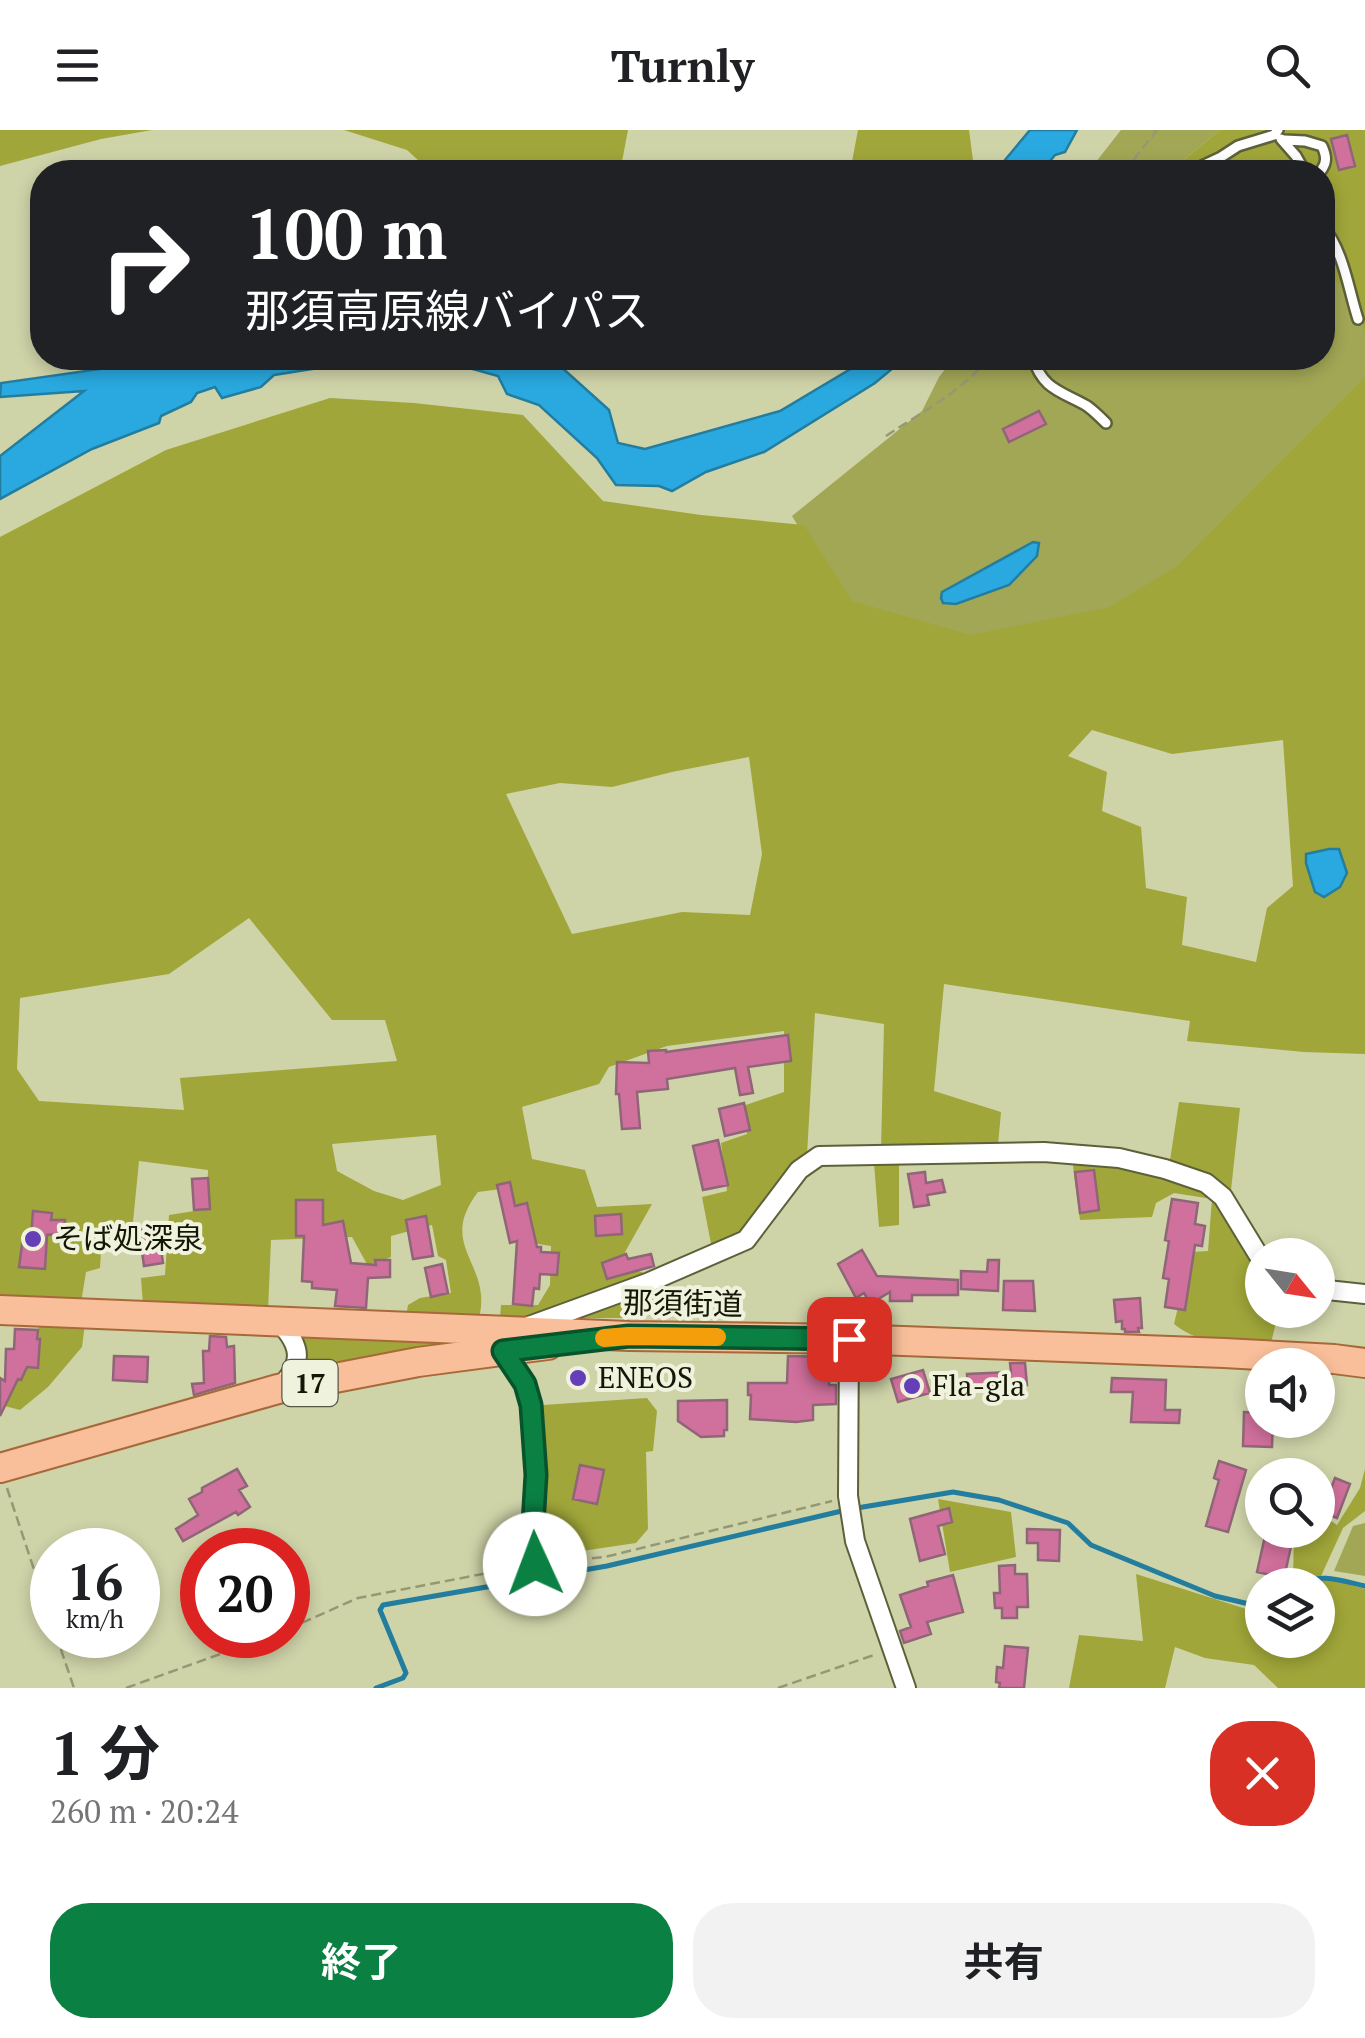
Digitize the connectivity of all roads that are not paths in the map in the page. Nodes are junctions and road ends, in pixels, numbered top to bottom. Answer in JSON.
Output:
{"nodes":[{"id":1,"x":1279,"y":135,"type":"edge"},
{"id":2,"x":1216,"y":160,"type":"edge"},
{"id":3,"x":1297,"y":160,"type":"edge"},
{"id":4,"x":1326,"y":160,"type":"edge"},
{"id":5,"x":1335,"y":246,"type":"edge"},
{"id":6,"x":1358,"y":319,"type":"dead end"},
{"id":7,"x":1036,"y":370,"type":"edge"},
{"id":8,"x":1106,"y":423,"type":"dead end"},
{"id":9,"x":1248,"y":1238,"type":"edge"},
{"id":10,"x":1335,"y":1291,"type":"edge"},
{"id":11,"x":1365,"y":1294,"type":"edge"},
{"id":12,"x":0,"y":1310,"type":"edge"},
{"id":13,"x":278,"y":1321,"type":"junction"},
{"id":14,"x":849,"y":1339,"type":"junction"},
{"id":15,"x":510,"y":1341,"type":"junction"},
{"id":16,"x":1365,"y":1364,"type":"edge"},
{"id":17,"x":278,"y":1390,"type":"junction"},
{"id":18,"x":0,"y":1468,"type":"edge"},
{"id":19,"x":535,"y":1564,"type":"road end"},
{"id":20,"x":906,"y":1688,"type":"edge"}],
"edges":[{"from":1,"to":2,"type":"lane"},
{"from":1,"to":3,"type":"lane"},
{"from":1,"to":4,"type":"lane"},
{"from":5,"to":6,"type":"lane"},
{"from":7,"to":8,"type":"lane"},
{"from":9,"to":15,"type":"street"},
{"from":10,"to":11,"type":"street"},
{"from":12,"to":13,"type":"main road","name":"那須街道","number":"17"},
{"from":13,"to":15,"type":"main road","name":"那須街道","number":"17"},
{"from":13,"to":17,"type":"street"},
{"from":14,"to":15,"type":"main road","name":"那須街道","number":"17"},
{"from":14,"to":16,"type":"main road","name":"那須街道","number":"17"},
{"from":14,"to":20,"type":"street"},
{"from":15,"to":17,"type":"main road","number":"17"},
{"from":15,"to":19,"type":"lane"},
{"from":17,"to":18,"type":"main road","number":"17"}]}
